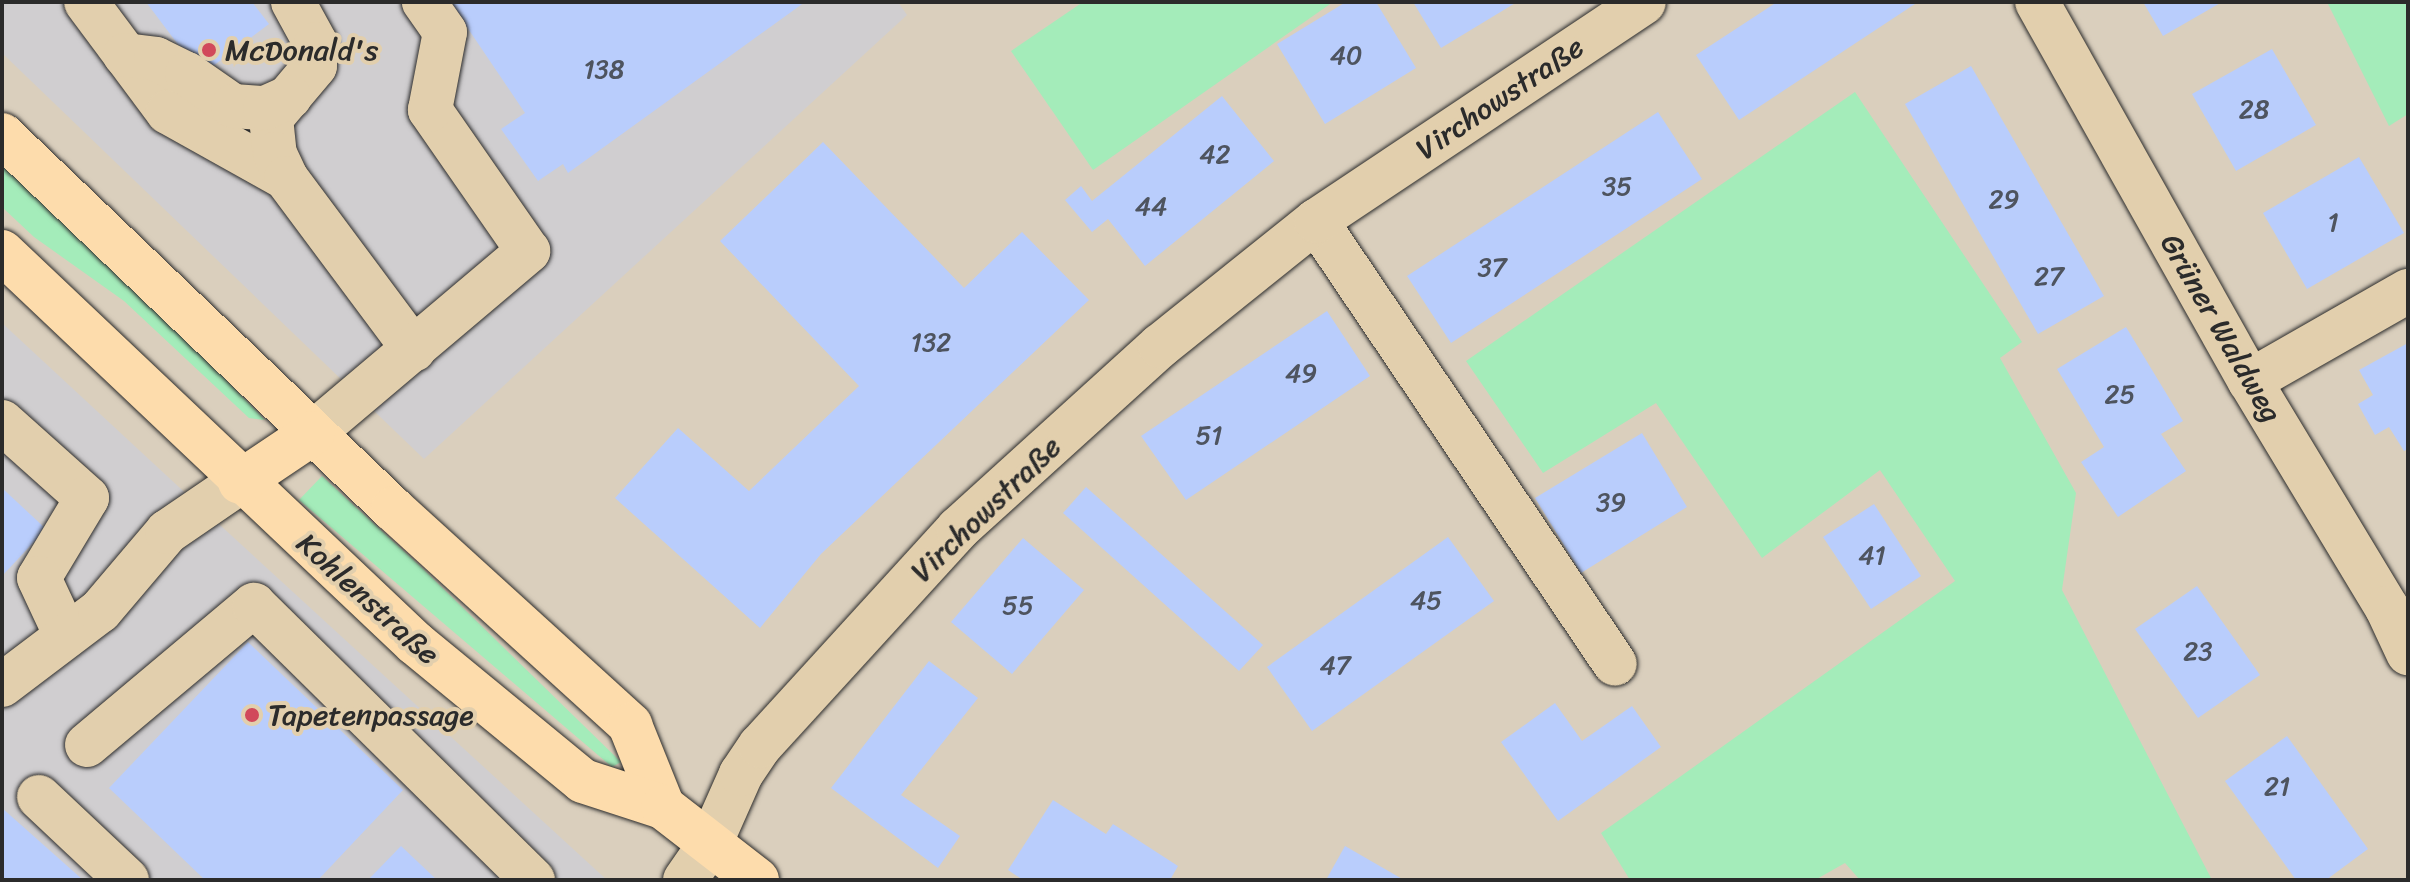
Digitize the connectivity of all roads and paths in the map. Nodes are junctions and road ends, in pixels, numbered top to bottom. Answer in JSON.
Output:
{"nodes":[{"id":1,"x":86,"y":2,"type":"edge"},
{"id":2,"x":293,"y":2,"type":"edge"},
{"id":3,"x":424,"y":2,"type":"edge"},
{"id":4,"x":1644,"y":2,"type":"edge"},
{"id":5,"x":2037,"y":2,"type":"edge"},
{"id":6,"x":125,"y":55,"type":"junction"},
{"id":7,"x":290,"y":97,"type":"junction"},
{"id":8,"x":2,"y":135,"type":"edge"},
{"id":9,"x":286,"y":178,"type":"junction"},
{"id":10,"x":1316,"y":221,"type":"junction"},
{"id":11,"x":2,"y":252,"type":"edge"},
{"id":12,"x":2408,"y":291,"type":"edge"},
{"id":13,"x":414,"y":350,"type":"junction"},
{"id":14,"x":2250,"y":381,"type":"junction"},
{"id":15,"x":2,"y":422,"type":"edge"},
{"id":16,"x":313,"y":433,"type":"junction"},
{"id":17,"x":240,"y":482,"type":"junction"},
{"id":18,"x":66,"y":636,"type":"junction"},
{"id":19,"x":2408,"y":653,"type":"edge"},
{"id":20,"x":1615,"y":664,"type":"dead end"},
{"id":21,"x":2,"y":685,"type":"edge"},
{"id":22,"x":87,"y":745,"type":"dead end"},
{"id":23,"x":39,"y":797,"type":"dead end"},
{"id":24,"x":663,"y":807,"type":"junction"},
{"id":25,"x":710,"y":844,"type":"junction"},
{"id":26,"x":127,"y":880,"type":"edge"},
{"id":27,"x":533,"y":880,"type":"edge"},
{"id":28,"x":685,"y":880,"type":"edge"},
{"id":29,"x":757,"y":880,"type":"edge"}],
"edges":[{"from":1,"to":6,"type":"street"},
{"from":2,"to":7,"type":"street"},
{"from":3,"to":13,"type":"street"},
{"from":4,"to":10,"type":"street","name":"Virchowstraße"},
{"from":5,"to":14,"type":"street","name":"Grüner Waldweg"},
{"from":6,"to":7,"type":"street"},
{"from":6,"to":9,"type":"street"},
{"from":7,"to":9,"type":"street"},
{"from":8,"to":16,"type":"main road","name":"Kohlenstraße"},
{"from":9,"to":13,"type":"street"},
{"from":10,"to":20,"type":"street"},
{"from":10,"to":25,"type":"street","name":"Virchowstraße"},
{"from":11,"to":17,"type":"main road","name":"Kohlenstraße"},
{"from":12,"to":14,"type":"street"},
{"from":13,"to":16,"type":"street"},
{"from":14,"to":19,"type":"street","name":"Grüner Waldweg"},
{"from":15,"to":18,"type":"street"},
{"from":16,"to":17,"type":"main road"},
{"from":16,"to":24,"type":"main road","name":"Kohlenstraße"},
{"from":17,"to":18,"type":"street"},
{"from":17,"to":24,"type":"main road","name":"Kohlenstraße"},
{"from":18,"to":21,"type":"street"},
{"from":22,"to":27,"type":"street"},
{"from":23,"to":26,"type":"street"},
{"from":24,"to":25,"type":"main road","name":"Kohlenstraße"},
{"from":25,"to":28,"type":"street","name":"Virchowstraße"},
{"from":25,"to":29,"type":"main road","name":"Kohlenstraße"}]}
